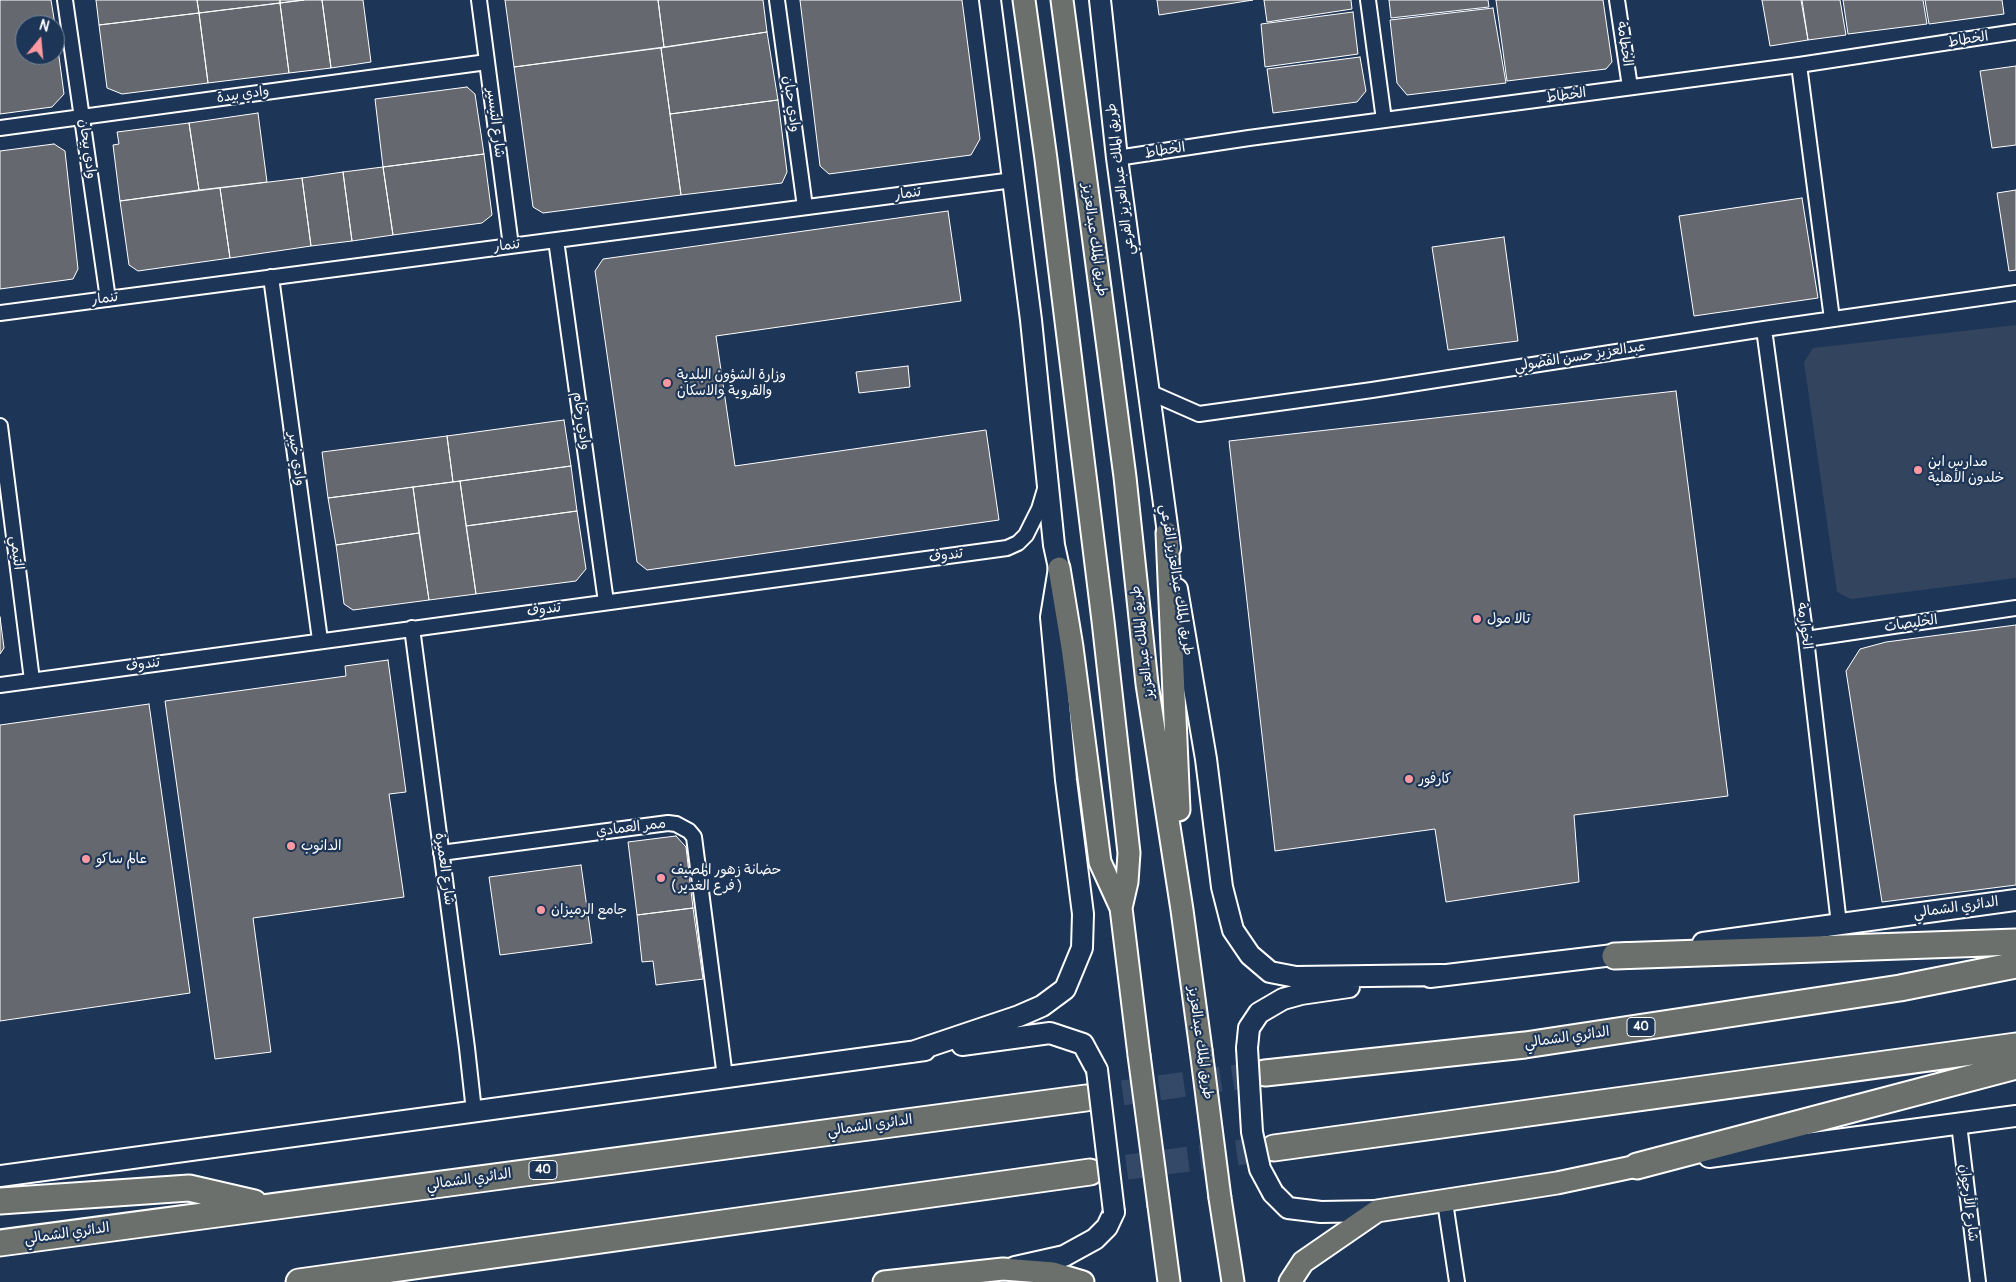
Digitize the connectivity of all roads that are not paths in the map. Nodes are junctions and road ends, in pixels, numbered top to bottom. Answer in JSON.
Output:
{"nodes":[{"id":1,"x":65,"y":0,"type":"edge"},
{"id":2,"x":479,"y":0,"type":"edge"},
{"id":3,"x":777,"y":0,"type":"edge"},
{"id":4,"x":990,"y":0,"type":"edge"},
{"id":5,"x":1024,"y":0,"type":"edge"},
{"id":6,"x":1062,"y":0,"type":"edge"},
{"id":7,"x":1100,"y":0,"type":"edge"},
{"id":8,"x":1368,"y":0,"type":"edge"},
{"id":9,"x":1617,"y":0,"type":"edge"},
{"id":10,"x":2016,"y":32,"type":"edge"},
{"id":11,"x":487,"y":62,"type":"junction"},
{"id":12,"x":1799,"y":65,"type":"junction"},
{"id":13,"x":1630,"y":87,"type":"junction"},
{"id":14,"x":82,"y":117,"type":"junction"},
{"id":15,"x":1384,"y":120,"type":"junction"},
{"id":16,"x":0,"y":128,"type":"edge"},
{"id":17,"x":1117,"y":158,"type":"junction"},
{"id":18,"x":1013,"y":180,"type":"junction"},
{"id":19,"x":805,"y":208,"type":"junction"},
{"id":20,"x":556,"y":240,"type":"junction"},
{"id":21,"x":511,"y":246,"type":"junction"},
{"id":22,"x":271,"y":278,"type":"junction"},
{"id":23,"x":2016,"y":293,"type":"edge"},
{"id":24,"x":108,"y":299,"type":"junction"},
{"id":25,"x":0,"y":313,"type":"edge"},
{"id":26,"x":1832,"y":318,"type":"junction"},
{"id":27,"x":1764,"y":328,"type":"junction"},
{"id":28,"x":1148,"y":392,"type":"junction"},
{"id":29,"x":0,"y":426,"type":"edge"},
{"id":30,"x":1048,"y":480,"type":"junction"},
{"id":31,"x":1167,"y":533,"type":"junction"},
{"id":32,"x":1059,"y":568,"type":"junction"},
{"id":33,"x":606,"y":602,"type":"junction"},
{"id":34,"x":2016,"y":608,"type":"edge"},
{"id":35,"x":412,"y":628,"type":"junction"},
{"id":36,"x":1806,"y":639,"type":"junction"},
{"id":37,"x":320,"y":640,"type":"junction"},
{"id":38,"x":32,"y":680,"type":"junction"},
{"id":39,"x":0,"y":685,"type":"edge"},
{"id":40,"x":441,"y":853,"type":"junction"},
{"id":41,"x":2016,"y":900,"type":"edge"},
{"id":42,"x":1121,"y":908,"type":"junction"},
{"id":43,"x":1182,"y":910,"type":"junction"},
{"id":44,"x":1839,"y":924,"type":"junction"},
{"id":45,"x":2016,"y":942,"type":"edge"},
{"id":46,"x":1615,"y":956,"type":"junction"},
{"id":47,"x":2016,"y":965,"type":"edge"},
{"id":48,"x":1442,"y":975,"type":"junction"},
{"id":49,"x":2016,"y":1046,"type":"edge"},
{"id":50,"x":912,"y":1052,"type":"junction"},
{"id":51,"x":2016,"y":1066,"type":"edge"},
{"id":52,"x":1265,"y":1073,"type":"tunnel mouth"},
{"id":53,"x":725,"y":1077,"type":"junction"},
{"id":54,"x":1086,"y":1098,"type":"tunnel mouth"},
{"id":55,"x":474,"y":1111,"type":"junction"},
{"id":56,"x":2016,"y":1116,"type":"edge"},
{"id":57,"x":1959,"y":1124,"type":"junction"},
{"id":58,"x":1274,"y":1148,"type":"tunnel mouth"},
{"id":59,"x":1637,"y":1166,"type":"junction"},
{"id":60,"x":1090,"y":1172,"type":"tunnel mouth"},
{"id":61,"x":0,"y":1176,"type":"edge"},
{"id":62,"x":0,"y":1201,"type":"edge"},
{"id":63,"x":1445,"y":1202,"type":"junction"},
{"id":64,"x":269,"y":1207,"type":"junction"},
{"id":65,"x":1377,"y":1211,"type":"junction"},
{"id":66,"x":0,"y":1243,"type":"edge"},
{"id":67,"x":1003,"y":1269,"type":"junction"},
{"id":68,"x":896,"y":1281,"type":"edge"},
{"id":69,"x":299,"y":1282,"type":"edge"},
{"id":70,"x":1083,"y":1282,"type":"edge"},
{"id":71,"x":1169,"y":1282,"type":"edge"},
{"id":72,"x":1232,"y":1282,"type":"edge"},
{"id":73,"x":1290,"y":1282,"type":"edge"},
{"id":74,"x":1457,"y":1282,"type":"edge"},
{"id":75,"x":1978,"y":1282,"type":"edge"}],
"edges":[{"from":1,"to":14,"type":"street","name":"وادي بيحان"},
{"from":2,"to":11,"type":"street","name":"شارع التيسير"},
{"from":3,"to":19,"type":"street","name":"وادي حبان"},
{"from":4,"to":18,"type":"street"},
{"from":5,"to":42,"type":"main road"},
{"from":6,"to":43,"type":"main road","name":"طريق الملك عبدالعزيز"},
{"from":7,"to":17,"type":"street","name":"طريق الملك عبدالعزيز الفرعي"},
{"from":8,"to":15,"type":"street"},
{"from":9,"to":13,"type":"street","name":"الخطامة"},
{"from":10,"to":12,"type":"street","name":"الخطاط"},
{"from":11,"to":14,"type":"street","name":"وادي بيدة"},
{"from":11,"to":21,"type":"street","name":"شارع التيسير"},
{"from":12,"to":13,"type":"street","name":"الخطاط"},
{"from":12,"to":26,"type":"street"},
{"from":13,"to":15,"type":"street","name":"الخطاط"},
{"from":14,"to":16,"type":"street","name":"وادي بيدة"},
{"from":14,"to":24,"type":"street","name":"وادي بيحان"},
{"from":15,"to":17,"type":"street","name":"الخطاط"},
{"from":17,"to":28,"type":"street","name":"طريق الملك عبدالعزيز الفرعي"},
{"from":18,"to":19,"type":"street","name":"تنمار"},
{"from":18,"to":30,"type":"street"},
{"from":19,"to":20,"type":"street","name":"تنمار"},
{"from":20,"to":21,"type":"street","name":"تنمار"},
{"from":20,"to":33,"type":"street","name":"وادي رخام"},
{"from":21,"to":22,"type":"street","name":"تنمار"},
{"from":22,"to":24,"type":"street","name":"تنمار"},
{"from":22,"to":37,"type":"street","name":"وادي خيبر"},
{"from":23,"to":26,"type":"street","name":"عبدالعزيز حسن الفضولي"},
{"from":24,"to":25,"type":"street","name":"تنمار"},
{"from":26,"to":27,"type":"street","name":"عبدالعزيز حسن الفضولي"},
{"from":27,"to":28,"type":"street","name":"عبدالعزيز حسن الفضولي"},
{"from":27,"to":36,"type":"street","name":"الخوارمة"},
{"from":28,"to":31,"type":"street","name":"طريق الملك عبدالعزيز الفرعي"},
{"from":29,"to":38,"type":"street","name":"التيمي"},
{"from":30,"to":32,"type":"street"},
{"from":30,"to":33,"type":"street","name":"تندوف"},
{"from":31,"to":43,"type":"main road"},
{"from":31,"to":48,"type":"street","name":"طريق الملك عبدالعزيز الفرعي"},
{"from":32,"to":42,"type":"main road"},
{"from":32,"to":50,"type":"street"},
{"from":33,"to":35,"type":"street","name":"تندوف"},
{"from":34,"to":36,"type":"street","name":"الخليصات"},
{"from":35,"to":37,"type":"street","name":"تندوف"},
{"from":35,"to":40,"type":"street","name":"شارع العميرة"},
{"from":36,"to":44,"type":"street","name":"الخوارمة"},
{"from":37,"to":38,"type":"street","name":"تندوف"},
{"from":38,"to":39,"type":"street","name":"تندوف"},
{"from":40,"to":53,"type":"street","name":"ممر العمادي"},
{"from":40,"to":55,"type":"street","name":"شارع العميرة"},
{"from":41,"to":44,"type":"street","name":"الدائري الشمالي"},
{"from":42,"to":71,"type":"main road","bridge":true},
{"from":43,"to":72,"type":"main road","name":"طريق الملك عبدالعزيز","bridge":true},
{"from":44,"to":46,"type":"street","name":"الدائري الشمالي"},
{"from":45,"to":46,"type":"highway"},
{"from":46,"to":48,"type":"street","name":"الدائري الشمالي"},
{"from":47,"to":52,"type":"highway","name":"الدائري الشمالي","number":"40"},
{"from":48,"to":65,"type":"street","name":"الدائري الشمالي","bridge":true},
{"from":49,"to":58,"type":"highway"},
{"from":50,"to":53,"type":"street"},
{"from":50,"to":67,"type":"street","bridge":true},
{"from":51,"to":59,"type":"highway"},
{"from":53,"to":55,"type":"street"},
{"from":54,"to":64,"type":"highway","name":"الدائري الشمالي","number":"40"},
{"from":55,"to":61,"type":"street"},
{"from":56,"to":57,"type":"street"},
{"from":57,"to":59,"type":"street"},
{"from":57,"to":75,"type":"street","name":"شارع الأرجوان"},
{"from":59,"to":63,"type":"main road"},
{"from":60,"to":69,"type":"highway"},
{"from":62,"to":64,"type":"highway"},
{"from":63,"to":65,"type":"main road"},
{"from":63,"to":74,"type":"street"},
{"from":64,"to":66,"type":"highway","name":"الدائري الشمالي","number":"40"},
{"from":65,"to":73,"type":"main road"},
{"from":67,"to":68,"type":"main road"},
{"from":67,"to":70,"type":"main road"}]}
